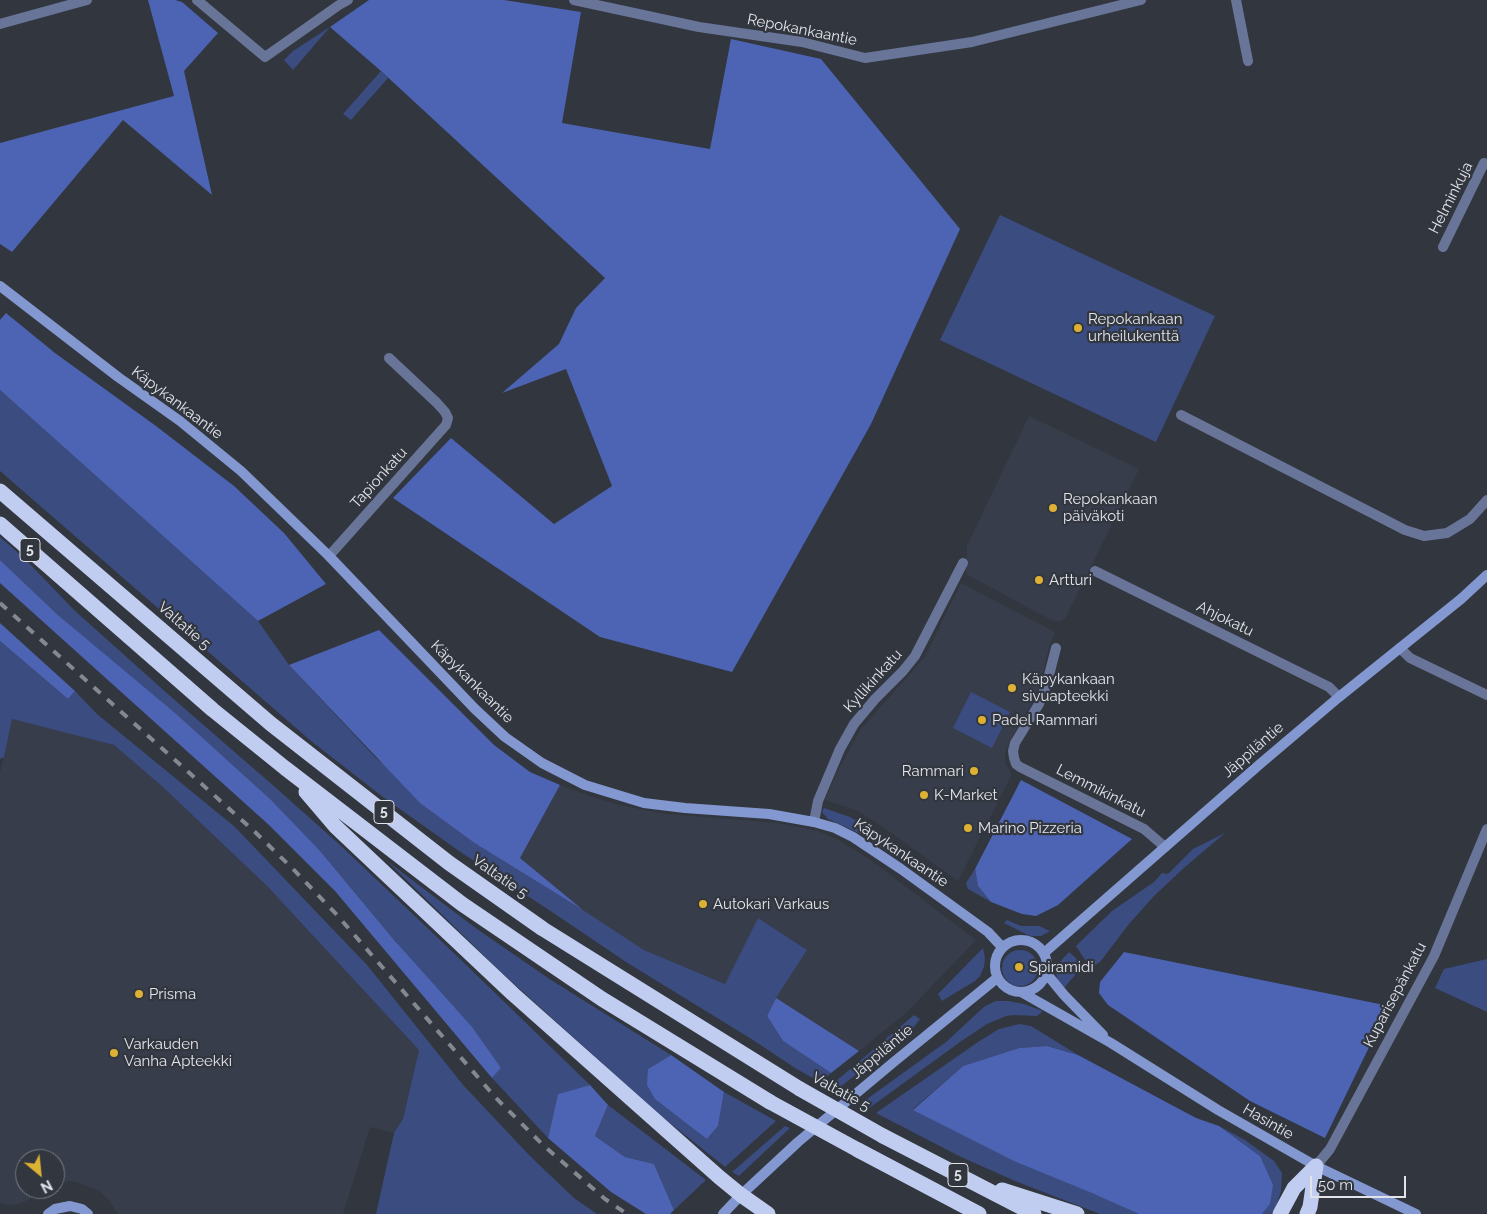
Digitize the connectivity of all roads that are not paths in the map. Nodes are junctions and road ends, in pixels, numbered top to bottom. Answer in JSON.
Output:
{"nodes":[{"id":1,"x":87,"y":0,"type":"edge"},
{"id":2,"x":197,"y":0,"type":"edge"},
{"id":3,"x":348,"y":0,"type":"edge"},
{"id":4,"x":574,"y":0,"type":"edge"},
{"id":5,"x":1141,"y":0,"type":"edge"},
{"id":6,"x":1236,"y":0,"type":"edge"},
{"id":7,"x":0,"y":24,"type":"edge"},
{"id":8,"x":1248,"y":61,"type":"dead end"},
{"id":9,"x":1487,"y":164,"type":"edge"},
{"id":10,"x":1443,"y":247,"type":"dead end"},
{"id":11,"x":0,"y":286,"type":"edge"},
{"id":12,"x":389,"y":358,"type":"dead end"},
{"id":13,"x":1181,"y":415,"type":"dead end"},
{"id":14,"x":0,"y":491,"type":"edge"},
{"id":15,"x":1487,"y":500,"type":"edge"},
{"id":16,"x":0,"y":524,"type":"edge"},
{"id":17,"x":328,"y":556,"type":"junction"},
{"id":18,"x":963,"y":563,"type":"dead end"},
{"id":19,"x":1095,"y":571,"type":"dead end"},
{"id":20,"x":1487,"y":575,"type":"edge"},
{"id":21,"x":1056,"y":648,"type":"dead end"},
{"id":22,"x":1400,"y":648,"type":"junction"},
{"id":23,"x":1487,"y":695,"type":"edge"},
{"id":24,"x":1339,"y":697,"type":"junction"},
{"id":25,"x":285,"y":768,"type":"junction"},
{"id":26,"x":814,"y":822,"type":"junction"},
{"id":27,"x":1487,"y":829,"type":"edge"},
{"id":28,"x":1165,"y":847,"type":"junction"},
{"id":29,"x":1002,"y":947,"type":"junction"},
{"id":30,"x":1044,"y":953,"type":"junction"},
{"id":31,"x":1046,"y":973,"type":"junction"},
{"id":32,"x":997,"y":978,"type":"junction"},
{"id":33,"x":1021,"y":992,"type":"junction"},
{"id":34,"x":1111,"y":1043,"type":"junction"},
{"id":35,"x":1316,"y":1166,"type":"junction"},
{"id":36,"x":967,"y":1179,"type":"junction"},
{"id":37,"x":741,"y":1195,"type":"junction"},
{"id":38,"x":48,"y":1214,"type":"edge"},
{"id":39,"x":88,"y":1214,"type":"edge"},
{"id":40,"x":723,"y":1214,"type":"edge"},
{"id":41,"x":768,"y":1214,"type":"edge"},
{"id":42,"x":979,"y":1214,"type":"edge"},
{"id":43,"x":1034,"y":1214,"type":"edge"},
{"id":44,"x":1077,"y":1214,"type":"edge"},
{"id":45,"x":1280,"y":1214,"type":"edge"},
{"id":46,"x":1308,"y":1214,"type":"edge"},
{"id":47,"x":1416,"y":1214,"type":"edge"}],
"edges":[{"from":1,"to":7,"type":"street"},
{"from":2,"to":3,"type":"street"},
{"from":4,"to":5,"type":"street","name":"Repokankaantie"},
{"from":6,"to":8,"type":"street"},
{"from":9,"to":10,"type":"street","name":"Helminkuja"},
{"from":11,"to":17,"type":"main road","name":"Käpykankaantie"},
{"from":12,"to":17,"type":"street","name":"Tapionkatu"},
{"from":13,"to":15,"type":"street"},
{"from":14,"to":36,"type":"highway","name":"Valtatie 5","number":"5","bridge":true},
{"from":16,"to":25,"type":"highway","number":"5"},
{"from":17,"to":26,"type":"main road","name":"Käpykankaantie"},
{"from":18,"to":26,"type":"street","name":"Kyllikinkatu"},
{"from":19,"to":24,"type":"street","name":"Ahjokatu"},
{"from":20,"to":22,"type":"main road","name":"Jäppiläntie"},
{"from":21,"to":28,"type":"street","name":"Lemmikinkatu"},
{"from":22,"to":23,"type":"street"},
{"from":22,"to":24,"type":"main road","name":"Jäppiläntie"},
{"from":24,"to":28,"type":"main road","name":"Jäppiläntie"},
{"from":25,"to":37,"type":"highway"},
{"from":25,"to":42,"type":"highway","number":"5","bridge":true},
{"from":26,"to":29,"type":"main road","name":"Käpykankaantie"},
{"from":27,"to":35,"type":"street","name":"Kuparisepänkatu"},
{"from":28,"to":30,"type":"main road","name":"Jäppiläntie"},
{"from":29,"to":30,"type":"main road"},
{"from":29,"to":32,"type":"main road"},
{"from":30,"to":31,"type":"main road"},
{"from":31,"to":33,"type":"main road"},
{"from":31,"to":34,"type":"main road","name":"Hasintie"},
{"from":32,"to":33,"type":"main road"},
{"from":32,"to":37,"type":"main road","name":"Jäppiläntie"},
{"from":33,"to":34,"type":"main road","name":"Hasintie"},
{"from":34,"to":35,"type":"main road","name":"Hasintie"},
{"from":35,"to":45,"type":"highway"},
{"from":35,"to":46,"type":"highway"},
{"from":35,"to":47,"type":"main road","name":"Hasintie"},
{"from":36,"to":43,"type":"highway","name":"Valtatie 5","number":"5"},
{"from":36,"to":44,"type":"highway"},
{"from":37,"to":40,"type":"main road","name":"Jäppiläntie"},
{"from":37,"to":41,"type":"highway"},
{"from":38,"to":39,"type":"main road"}]}
